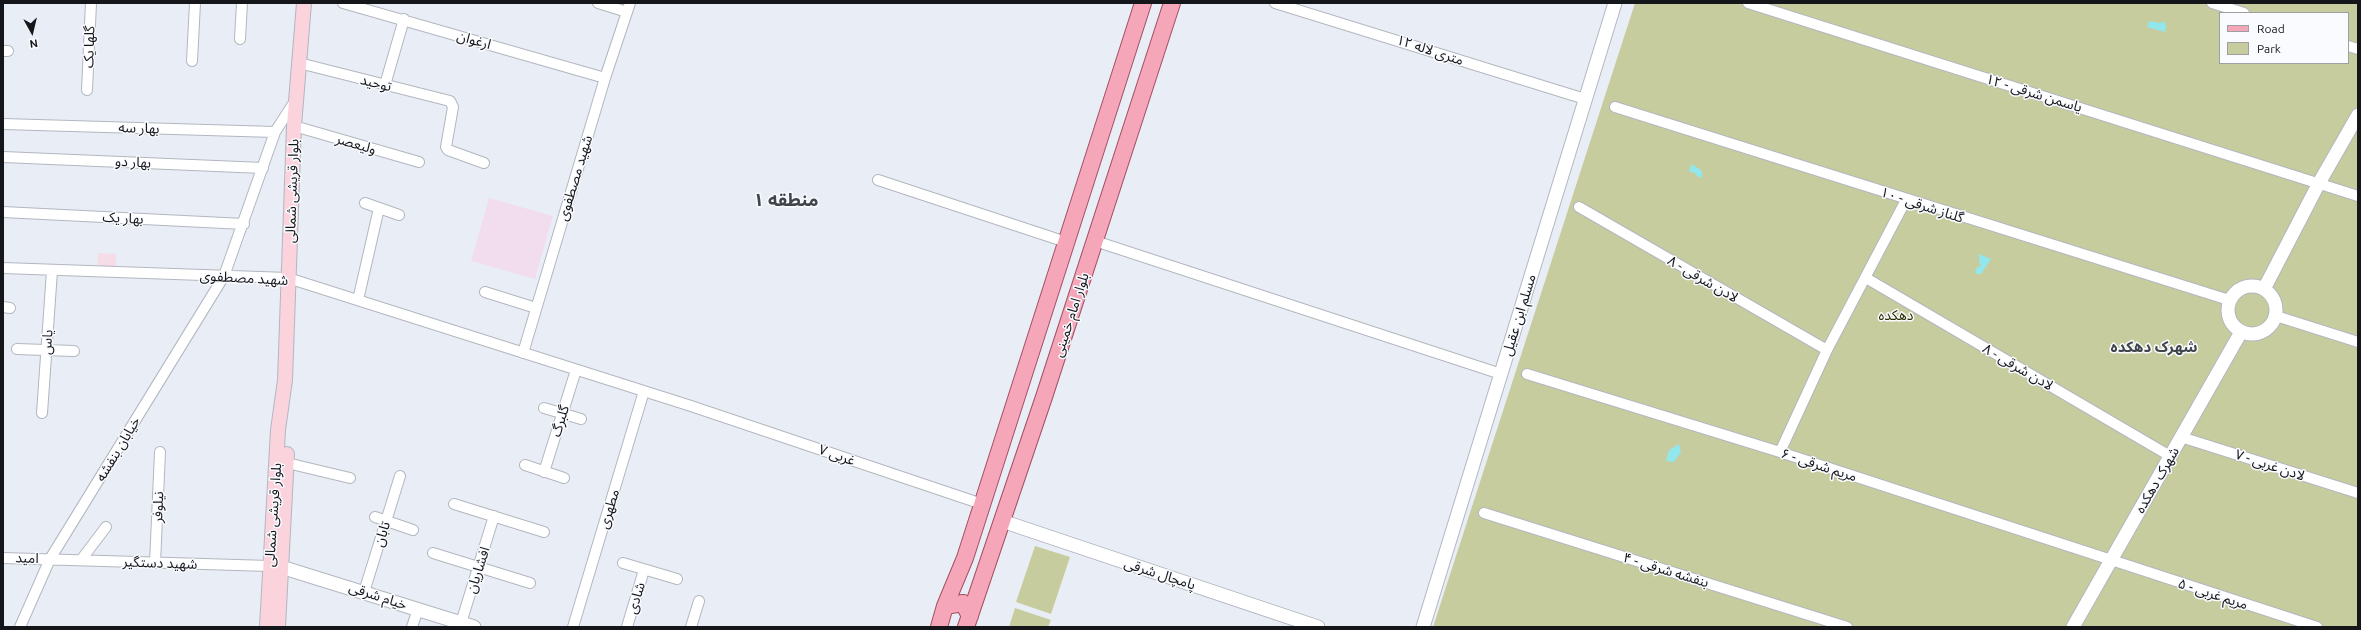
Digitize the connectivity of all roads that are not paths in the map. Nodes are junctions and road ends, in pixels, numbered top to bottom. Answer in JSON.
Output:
{"nodes":[{"id":1,"x":90,"y":3,"type":"edge"},
{"id":2,"x":195,"y":3,"type":"edge"},
{"id":3,"x":242,"y":3,"type":"edge"},
{"id":4,"x":304,"y":3,"type":"edge"},
{"id":5,"x":343,"y":3,"type":"edge"},
{"id":6,"x":598,"y":3,"type":"edge"},
{"id":7,"x":1137,"y":3,"type":"edge"},
{"id":8,"x":1143,"y":3,"type":"edge"},
{"id":9,"x":1172,"y":3,"type":"edge"},
{"id":10,"x":1275,"y":3,"type":"edge"},
{"id":11,"x":1615,"y":3,"type":"edge"},
{"id":12,"x":1748,"y":3,"type":"edge"},
{"id":13,"x":2212,"y":3,"type":"edge"},
{"id":14,"x":629,"y":8,"type":"edge"},
{"id":15,"x":2241,"y":12,"type":"edge"},
{"id":16,"x":404,"y":19,"type":"junction"},
{"id":17,"x":1136,"y":22,"type":"junction"},
{"id":18,"x":240,"y":39,"type":"dead end"},
{"id":19,"x":192,"y":60,"type":"dead end"},
{"id":20,"x":299,"y":63,"type":"junction"},
{"id":21,"x":605,"y":78,"type":"junction"},
{"id":22,"x":385,"y":85,"type":"junction"},
{"id":23,"x":87,"y":90,"type":"dead end"},
{"id":24,"x":296,"y":99,"type":"junction"},
{"id":25,"x":1585,"y":100,"type":"junction"},
{"id":26,"x":1615,"y":107,"type":"dead end"},
{"id":27,"x":2358,"y":115,"type":"edge"},
{"id":28,"x":3,"y":124,"type":"edge"},
{"id":29,"x":294,"y":126,"type":"junction"},
{"id":30,"x":275,"y":132,"type":"junction"},
{"id":31,"x":3,"y":157,"type":"edge"},
{"id":32,"x":419,"y":162,"type":"dead end"},
{"id":33,"x":484,"y":163,"type":"dead end"},
{"id":34,"x":263,"y":168,"type":"junction"},
{"id":35,"x":878,"y":180,"type":"dead end"},
{"id":36,"x":2319,"y":183,"type":"junction"},
{"id":37,"x":2358,"y":196,"type":"edge"},
{"id":38,"x":1906,"y":200,"type":"junction"},
{"id":39,"x":365,"y":203,"type":"dead end"},
{"id":40,"x":1579,"y":207,"type":"dead end"},
{"id":41,"x":379,"y":208,"type":"junction"},
{"id":42,"x":3,"y":212,"type":"edge"},
{"id":43,"x":400,"y":215,"type":"dead end"},
{"id":44,"x":244,"y":224,"type":"junction"},
{"id":45,"x":1095,"y":241,"type":"junction"},
{"id":46,"x":1066,"y":242,"type":"junction"},
{"id":47,"x":3,"y":268,"type":"edge"},
{"id":48,"x":52,"y":271,"type":"junction"},
{"id":49,"x":224,"y":276,"type":"junction"},
{"id":50,"x":288,"y":278,"type":"junction"},
{"id":51,"x":1866,"y":278,"type":"junction"},
{"id":52,"x":2264,"y":289,"type":"junction"},
{"id":53,"x":485,"y":292,"type":"dead end"},
{"id":54,"x":358,"y":300,"type":"junction"},
{"id":55,"x":2229,"y":300,"type":"junction"},
{"id":56,"x":536,"y":308,"type":"junction"},
{"id":57,"x":2276,"y":316,"type":"junction"},
{"id":58,"x":2241,"y":332,"type":"junction"},
{"id":59,"x":2358,"y":342,"type":"edge"},
{"id":60,"x":17,"y":349,"type":"dead end"},
{"id":61,"x":46,"y":350,"type":"junction"},
{"id":62,"x":1827,"y":350,"type":"junction"},
{"id":63,"x":74,"y":351,"type":"dead end"},
{"id":64,"x":523,"y":353,"type":"junction"},
{"id":65,"x":576,"y":370,"type":"junction"},
{"id":66,"x":1501,"y":374,"type":"junction"},
{"id":67,"x":1527,"y":374,"type":"dead end"},
{"id":68,"x":285,"y":380,"type":"junction"},
{"id":69,"x":644,"y":391,"type":"junction"},
{"id":70,"x":691,"y":406,"type":"joint"},
{"id":71,"x":544,"y":408,"type":"dead end"},
{"id":72,"x":42,"y":413,"type":"dead end"},
{"id":73,"x":562,"y":413,"type":"junction"},
{"id":74,"x":581,"y":419,"type":"dead end"},
{"id":75,"x":2181,"y":437,"type":"junction"},
{"id":76,"x":160,"y":452,"type":"dead end"},
{"id":77,"x":1780,"y":452,"type":"junction"},
{"id":78,"x":2170,"y":456,"type":"junction"},
{"id":79,"x":286,"y":463,"type":"junction"},
{"id":80,"x":525,"y":465,"type":"dead end"},
{"id":81,"x":544,"y":472,"type":"junction"},
{"id":82,"x":400,"y":476,"type":"dead end"},
{"id":83,"x":350,"y":478,"type":"dead end"},
{"id":84,"x":564,"y":478,"type":"dead end"},
{"id":85,"x":2358,"y":493,"type":"edge"},
{"id":86,"x":454,"y":504,"type":"dead end"},
{"id":87,"x":982,"y":504,"type":"junction"},
{"id":88,"x":1484,"y":513,"type":"dead end"},
{"id":89,"x":494,"y":516,"type":"junction"},
{"id":90,"x":375,"y":517,"type":"dead end"},
{"id":91,"x":386,"y":521,"type":"junction"},
{"id":92,"x":1002,"y":521,"type":"junction"},
{"id":93,"x":106,"y":527,"type":"dead end"},
{"id":94,"x":412,"y":530,"type":"dead end"},
{"id":95,"x":544,"y":532,"type":"dead end"},
{"id":96,"x":433,"y":553,"type":"dead end"},
{"id":97,"x":3,"y":558,"type":"edge"},
{"id":98,"x":50,"y":559,"type":"junction"},
{"id":99,"x":81,"y":560,"type":"junction"},
{"id":100,"x":2110,"y":560,"type":"junction"},
{"id":101,"x":155,"y":563,"type":"junction"},
{"id":102,"x":623,"y":563,"type":"dead end"},
{"id":103,"x":276,"y":566,"type":"junction"},
{"id":104,"x":479,"y":568,"type":"junction"},
{"id":105,"x":644,"y":570,"type":"junction"},
{"id":106,"x":677,"y":579,"type":"dead end"},
{"id":107,"x":530,"y":583,"type":"dead end"},
{"id":108,"x":364,"y":592,"type":"junction"},
{"id":109,"x":699,"y":601,"type":"dead end"},
{"id":110,"x":945,"y":606,"type":"junction"},
{"id":111,"x":418,"y":609,"type":"junction"},
{"id":112,"x":968,"y":622,"type":"edge"},
{"id":113,"x":461,"y":623,"type":"junction"},
{"id":114,"x":20,"y":627,"type":"edge"},
{"id":115,"x":267,"y":627,"type":"edge"},
{"id":116,"x":278,"y":627,"type":"edge"},
{"id":117,"x":412,"y":627,"type":"edge"},
{"id":118,"x":474,"y":627,"type":"edge"},
{"id":119,"x":573,"y":627,"type":"edge"},
{"id":120,"x":627,"y":627,"type":"edge"},
{"id":121,"x":691,"y":627,"type":"edge"},
{"id":122,"x":939,"y":627,"type":"edge"},
{"id":123,"x":1318,"y":627,"type":"edge"},
{"id":124,"x":1423,"y":627,"type":"edge"},
{"id":125,"x":1847,"y":627,"type":"edge"},
{"id":126,"x":2073,"y":627,"type":"edge"},
{"id":127,"x":2317,"y":627,"type":"edge"}],
"edges":[{"from":1,"to":23,"type":"street","name":"گلها یک"},
{"from":2,"to":19,"type":"street"},
{"from":3,"to":18,"type":"street"},
{"from":4,"to":20,"type":"main road","name":"بلوار قریشی شمالی"},
{"from":5,"to":16,"type":"street","name":"ارغوان"},
{"from":6,"to":14,"type":"street"},
{"from":7,"to":17,"type":"main road"},
{"from":8,"to":17,"type":"main road","name":"بلوار امام خمینی"},
{"from":9,"to":45,"type":"main road","name":"بلوار امام خمینی"},
{"from":10,"to":25,"type":"street","name":"۱۲ متری لاله"},
{"from":11,"to":25,"type":"street","name":"مسلم ابن عقیل"},
{"from":12,"to":36,"type":"street","name":"یاسمن شرقی - ۱۲"},
{"from":13,"to":15,"type":"street"},
{"from":14,"to":21,"type":"street","name":"شهید مصطفوی"},
{"from":16,"to":21,"type":"street","name":"ارغوان"},
{"from":16,"to":22,"type":"street"},
{"from":17,"to":46,"type":"main road","name":"بلوار امام خمینی"},
{"from":20,"to":22,"type":"street","name":"توحید"},
{"from":20,"to":24,"type":"main road","name":"بلوار قریشی شمالی"},
{"from":21,"to":56,"type":"street","name":"شهید مصطفوی"},
{"from":22,"to":33,"type":"street","name":"توحید"},
{"from":24,"to":29,"type":"main road","name":"بلوار قریشی شمالی"},
{"from":24,"to":30,"type":"street","name":"خیابان بنفشه"},
{"from":25,"to":66,"type":"street","name":"مسلم ابن عقیل"},
{"from":26,"to":38,"type":"street","name":"گلناز شرقی - ۱۰"},
{"from":27,"to":36,"type":"street"},
{"from":28,"to":30,"type":"street","name":"بهار سه"},
{"from":29,"to":32,"type":"street","name":"ولیعصر"},
{"from":29,"to":50,"type":"main road","name":"بلوار قریشی شمالی"},
{"from":30,"to":34,"type":"street","name":"خیابان بنفشه"},
{"from":31,"to":34,"type":"street","name":"بهار دو"},
{"from":34,"to":44,"type":"street","name":"خیابان بنفشه"},
{"from":35,"to":46,"type":"street"},
{"from":36,"to":37,"type":"street","name":"یاسمن شرقی - ۱۲"},
{"from":36,"to":52,"type":"street"},
{"from":38,"to":51,"type":"street"},
{"from":38,"to":55,"type":"street","name":"گلناز شرقی - ۱۰"},
{"from":39,"to":41,"type":"street"},
{"from":40,"to":62,"type":"street","name":"لادن شرقی - ۸"},
{"from":41,"to":43,"type":"street"},
{"from":41,"to":54,"type":"street"},
{"from":42,"to":44,"type":"street","name":"بهار یک"},
{"from":44,"to":49,"type":"street","name":"خیابان بنفشه"},
{"from":45,"to":66,"type":"street"},
{"from":45,"to":92,"type":"main road","name":"بلوار امام خمینی"},
{"from":46,"to":87,"type":"main road","name":"بلوار امام خمینی"},
{"from":47,"to":48,"type":"street","name":"شهید مصطفوی"},
{"from":48,"to":49,"type":"street","name":"شهید مصطفوی"},
{"from":48,"to":61,"type":"street","name":"یاس"},
{"from":49,"to":50,"type":"street","name":"شهید مصطفوی"},
{"from":49,"to":98,"type":"street","name":"خیابان بنفشه"},
{"from":50,"to":54,"type":"street","name":"شهید مصطفوی"},
{"from":50,"to":68,"type":"main road","name":"بلوار قریشی شمالی"},
{"from":51,"to":62,"type":"street"},
{"from":51,"to":78,"type":"street","name":"لادن شرقی - ۸"},
{"from":52,"to":55,"type":"street"},
{"from":52,"to":57,"type":"street"},
{"from":53,"to":56,"type":"street"},
{"from":54,"to":64,"type":"street","name":"شهید مصطفوی"},
{"from":55,"to":58,"type":"street"},
{"from":56,"to":64,"type":"street","name":"شهید مصطفوی"},
{"from":57,"to":58,"type":"street"},
{"from":57,"to":59,"type":"street"},
{"from":58,"to":75,"type":"street","name":"شهرک دهکده"},
{"from":60,"to":61,"type":"street"},
{"from":61,"to":63,"type":"street"},
{"from":61,"to":72,"type":"street","name":"یاس"},
{"from":62,"to":77,"type":"street"},
{"from":64,"to":65,"type":"street","name":"شهید مصطفوی"},
{"from":65,"to":69,"type":"street","name":"شهید مصطفوی"},
{"from":65,"to":73,"type":"street","name":"گلبرگ"},
{"from":66,"to":124,"type":"street","name":"مسلم ابن عقیل"},
{"from":67,"to":77,"type":"street","name":"مریم شرقی - ۶"},
{"from":68,"to":79,"type":"main road","name":"بلوار قریشی شمالی"},
{"from":68,"to":103,"type":"main road","name":"بلوار قریشی شمالی"},
{"from":69,"to":70,"type":"street","name":"شهید مصطفوی"},
{"from":69,"to":119,"type":"street","name":"مطهری"},
{"from":70,"to":87,"type":"street","name":"۷ غربی"},
{"from":71,"to":73,"type":"street"},
{"from":73,"to":74,"type":"street"},
{"from":73,"to":81,"type":"street","name":"گلبرگ"},
{"from":75,"to":78,"type":"street","name":"شهرک دهکده"},
{"from":75,"to":85,"type":"street","name":"لادن غربی - ۷"},
{"from":76,"to":101,"type":"street","name":"نیلوفر"},
{"from":77,"to":100,"type":"street","name":"مریم شرقی - ۶"},
{"from":78,"to":100,"type":"street","name":"شهرک دهکده"},
{"from":79,"to":83,"type":"street"},
{"from":79,"to":103,"type":"main road","name":"بلوار قریشی شمالی"},
{"from":80,"to":81,"type":"street"},
{"from":81,"to":84,"type":"street"},
{"from":82,"to":91,"type":"street","name":"تابان"},
{"from":86,"to":89,"type":"street"},
{"from":87,"to":110,"type":"main road","name":"بلوار امام خمینی"},
{"from":88,"to":125,"type":"street","name":"بنفشه شرقی - ۴"},
{"from":89,"to":95,"type":"street"},
{"from":89,"to":104,"type":"street","name":"افشاریان"},
{"from":90,"to":91,"type":"street"},
{"from":91,"to":94,"type":"street"},
{"from":91,"to":108,"type":"street","name":"تابان"},
{"from":92,"to":112,"type":"main road","name":"بلوار امام خمینی"},
{"from":92,"to":123,"type":"street","name":"پامچال شرقی"},
{"from":93,"to":99,"type":"street"},
{"from":96,"to":104,"type":"street"},
{"from":97,"to":98,"type":"street","name":"امید"},
{"from":98,"to":99,"type":"street","name":"شهید دستگیر"},
{"from":98,"to":114,"type":"street","name":"خیابان بنفشه"},
{"from":99,"to":101,"type":"street","name":"شهید دستگیر"},
{"from":100,"to":126,"type":"street","name":"شهرک دهکده"},
{"from":100,"to":127,"type":"street","name":"مریم غربی - ۵"},
{"from":101,"to":103,"type":"street","name":"شهید دستگیر"},
{"from":102,"to":105,"type":"street"},
{"from":103,"to":108,"type":"street","name":"خیام شرقی"},
{"from":103,"to":115,"type":"main road","name":"بلوار قریشی شمالی"},
{"from":103,"to":116,"type":"main road","name":"بلوار قریشی شمالی"},
{"from":104,"to":107,"type":"street"},
{"from":104,"to":113,"type":"street","name":"افشاریان"},
{"from":105,"to":106,"type":"street"},
{"from":105,"to":120,"type":"street","name":"شادی"},
{"from":108,"to":111,"type":"street","name":"خیام شرقی"},
{"from":109,"to":121,"type":"street"},
{"from":110,"to":112,"type":"main road"},
{"from":110,"to":122,"type":"main road","name":"بلوار امام خمینی"},
{"from":111,"to":113,"type":"street","name":"خیام شرقی"},
{"from":111,"to":117,"type":"street"},
{"from":113,"to":118,"type":"street","name":"خیام شرقی"}]}
